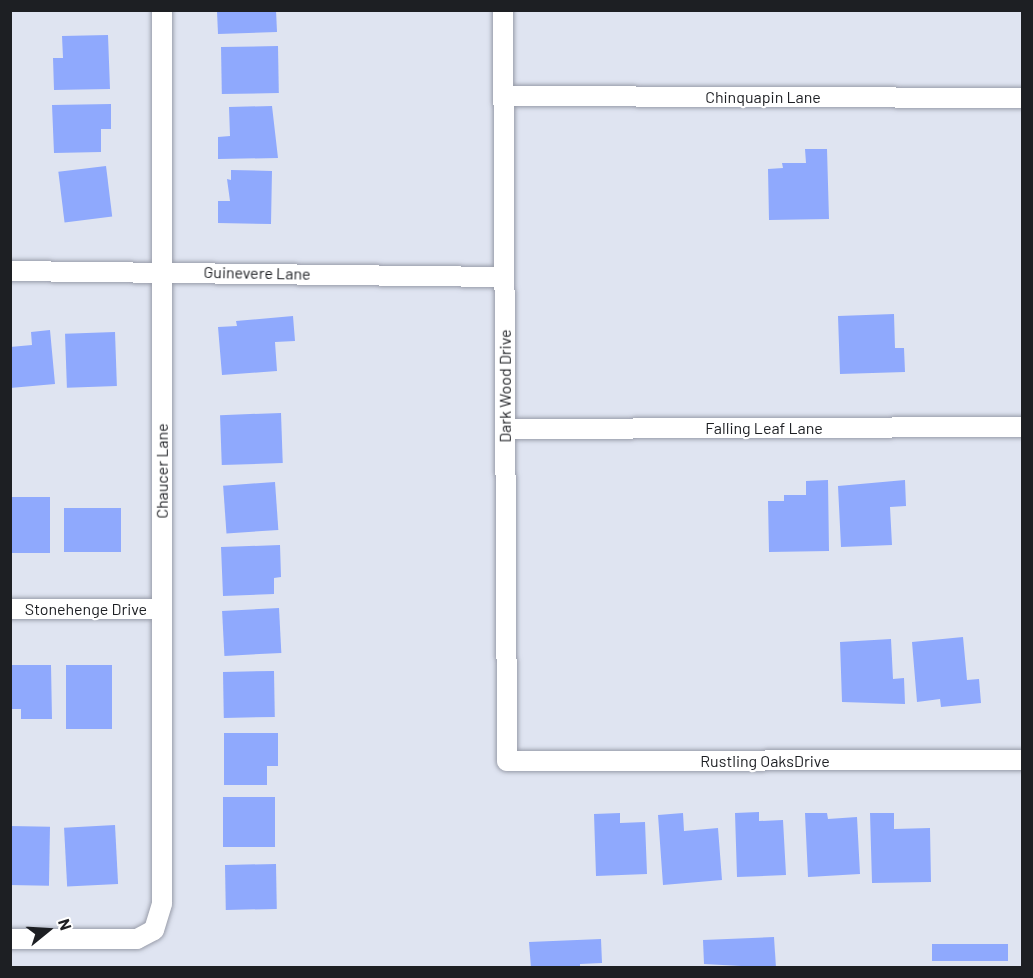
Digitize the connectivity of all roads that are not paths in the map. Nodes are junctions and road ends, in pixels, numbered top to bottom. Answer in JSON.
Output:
{"nodes":[{"id":1,"x":162,"y":10,"type":"edge"},
{"id":2,"x":503,"y":10,"type":"edge"},
{"id":3,"x":504,"y":96,"type":"junction"},
{"id":4,"x":1023,"y":98,"type":"edge"},
{"id":5,"x":10,"y":271,"type":"edge"},
{"id":6,"x":162,"y":272,"type":"junction"},
{"id":7,"x":504,"y":277,"type":"junction"},
{"id":8,"x":1023,"y":427,"type":"edge"},
{"id":9,"x":505,"y":429,"type":"junction"},
{"id":10,"x":10,"y":609,"type":"edge"},
{"id":11,"x":162,"y":609,"type":"junction"},
{"id":12,"x":1023,"y":760,"type":"edge"},
{"id":13,"x":507,"y":761,"type":"joint"},
{"id":14,"x":10,"y":939,"type":"edge"}],
"edges":[{"from":1,"to":6,"type":"street","name":"Chaucer Lane"},
{"from":2,"to":3,"type":"street","name":"Dark Wood Drive"},
{"from":3,"to":4,"type":"street","name":"Chinquapin Lane"},
{"from":3,"to":7,"type":"street","name":"Dark Wood Drive"},
{"from":5,"to":6,"type":"street","name":"Guinevere Lane"},
{"from":6,"to":7,"type":"street","name":"Guinevere Lane"},
{"from":6,"to":11,"type":"street","name":"Chaucer Lane"},
{"from":7,"to":9,"type":"street","name":"Dark Wood Drive"},
{"from":8,"to":9,"type":"street","name":"Falling Leaf Lane"},
{"from":9,"to":13,"type":"street","name":"Dark Wood Drive"},
{"from":10,"to":11,"type":"street","name":"Stonehenge Drive"},
{"from":11,"to":14,"type":"street","name":"Chaucer Lane"},
{"from":12,"to":13,"type":"street","name":"Rustling OaksDrive"}]}
